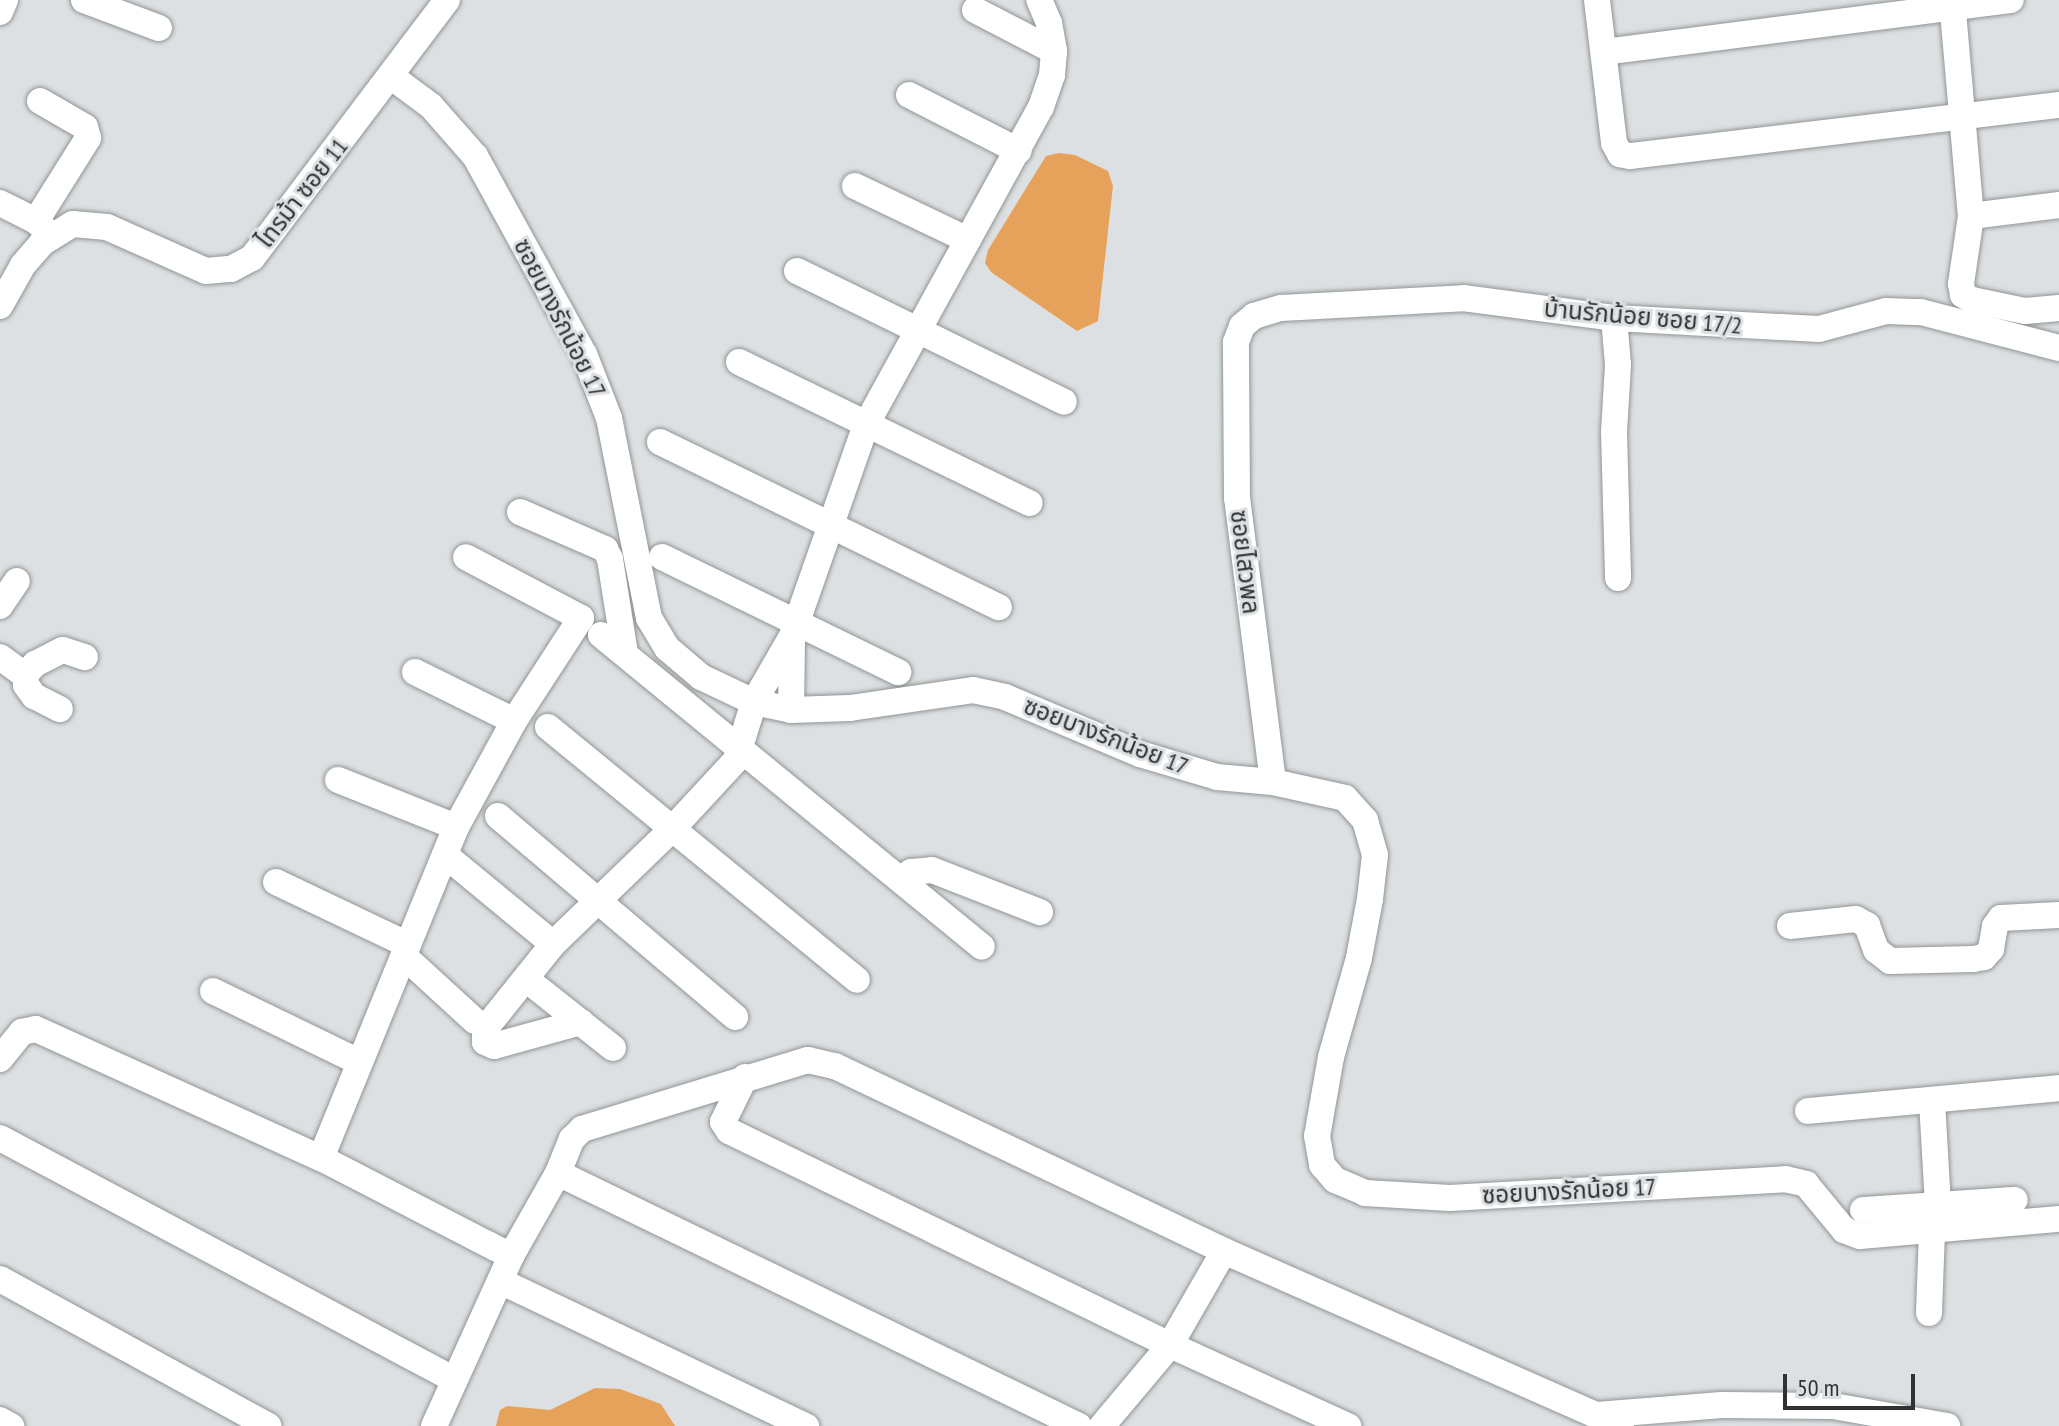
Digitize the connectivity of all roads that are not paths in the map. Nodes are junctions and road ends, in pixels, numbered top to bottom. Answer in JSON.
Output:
{"nodes":[{"id":1,"x":5,"y":0,"type":"edge"},
{"id":2,"x":447,"y":0,"type":"edge"},
{"id":3,"x":1039,"y":0,"type":"edge"},
{"id":4,"x":1597,"y":0,"type":"edge"},
{"id":5,"x":2011,"y":0,"type":"edge"},
{"id":6,"x":98,"y":2,"type":"edge"},
{"id":7,"x":1952,"y":4,"type":"edge"},
{"id":8,"x":975,"y":10,"type":"dead end"},
{"id":9,"x":0,"y":12,"type":"edge"},
{"id":10,"x":159,"y":28,"type":"dead end"},
{"id":11,"x":1054,"y":51,"type":"junction"},
{"id":12,"x":1604,"y":52,"type":"junction"},
{"id":13,"x":392,"y":77,"type":"junction"},
{"id":14,"x":909,"y":95,"type":"dead end"},
{"id":15,"x":40,"y":101,"type":"dead end"},
{"id":16,"x":2059,"y":105,"type":"edge"},
{"id":17,"x":1964,"y":118,"type":"junction"},
{"id":18,"x":1019,"y":151,"type":"junction"},
{"id":19,"x":855,"y":186,"type":"dead end"},
{"id":20,"x":0,"y":203,"type":"edge"},
{"id":21,"x":2059,"y":205,"type":"edge"},
{"id":22,"x":1971,"y":216,"type":"junction"},
{"id":23,"x":45,"y":229,"type":"junction"},
{"id":24,"x":968,"y":240,"type":"junction"},
{"id":25,"x":797,"y":271,"type":"dead end"},
{"id":26,"x":0,"y":306,"type":"edge"},
{"id":27,"x":2059,"y":308,"type":"edge"},
{"id":28,"x":1614,"y":318,"type":"junction"},
{"id":29,"x":916,"y":329,"type":"junction"},
{"id":30,"x":1236,"y":342,"type":"joint"},
{"id":31,"x":2059,"y":348,"type":"edge"},
{"id":32,"x":739,"y":362,"type":"dead end"},
{"id":33,"x":1064,"y":402,"type":"dead end"},
{"id":34,"x":866,"y":425,"type":"junction"},
{"id":35,"x":660,"y":442,"type":"dead end"},
{"id":36,"x":1030,"y":503,"type":"dead end"},
{"id":37,"x":520,"y":512,"type":"dead end"},
{"id":38,"x":830,"y":524,"type":"junction"},
{"id":39,"x":466,"y":557,"type":"dead end"},
{"id":40,"x":662,"y":557,"type":"dead end"},
{"id":41,"x":1618,"y":578,"type":"dead end"},
{"id":42,"x":17,"y":581,"type":"dead end"},
{"id":43,"x":0,"y":606,"type":"edge"},
{"id":44,"x":999,"y":607,"type":"dead end"},
{"id":45,"x":794,"y":630,"type":"junction"},
{"id":46,"x":601,"y":635,"type":"dead end"},
{"id":47,"x":625,"y":654,"type":"junction"},
{"id":48,"x":0,"y":657,"type":"edge"},
{"id":49,"x":85,"y":657,"type":"dead end"},
{"id":50,"x":415,"y":672,"type":"dead end"},
{"id":51,"x":898,"y":672,"type":"dead end"},
{"id":52,"x":25,"y":675,"type":"junction"},
{"id":53,"x":754,"y":702,"type":"junction"},
{"id":54,"x":60,"y":709,"type":"dead end"},
{"id":55,"x":791,"y":710,"type":"junction"},
{"id":56,"x":514,"y":721,"type":"junction"},
{"id":57,"x":548,"y":727,"type":"dead end"},
{"id":58,"x":743,"y":748,"type":"junction"},
{"id":59,"x":338,"y":780,"type":"dead end"},
{"id":60,"x":1273,"y":782,"type":"junction"},
{"id":61,"x":498,"y":816,"type":"dead end"},
{"id":62,"x":456,"y":827,"type":"junction"},
{"id":63,"x":674,"y":827,"type":"junction"},
{"id":64,"x":445,"y":855,"type":"junction"},
{"id":65,"x":900,"y":879,"type":"junction"},
{"id":66,"x":276,"y":882,"type":"dead end"},
{"id":67,"x":599,"y":900,"type":"junction"},
{"id":68,"x":1040,"y":912,"type":"dead end"},
{"id":69,"x":2059,"y":915,"type":"edge"},
{"id":70,"x":1790,"y":926,"type":"dead end"},
{"id":71,"x":542,"y":935,"type":"dead end"},
{"id":72,"x":982,"y":947,"type":"dead end"},
{"id":73,"x":406,"y":950,"type":"junction"},
{"id":74,"x":526,"y":979,"type":"junction"},
{"id":75,"x":857,"y":980,"type":"dead end"},
{"id":76,"x":213,"y":991,"type":"dead end"},
{"id":77,"x":735,"y":1017,"type":"dead end"},
{"id":78,"x":475,"y":1021,"type":"dead end"},
{"id":79,"x":581,"y":1022,"type":"junction"},
{"id":80,"x":613,"y":1048,"type":"dead end"},
{"id":81,"x":0,"y":1059,"type":"edge"},
{"id":82,"x":359,"y":1062,"type":"junction"},
{"id":83,"x":745,"y":1077,"type":"junction"},
{"id":84,"x":2059,"y":1088,"type":"edge"},
{"id":85,"x":1932,"y":1101,"type":"junction"},
{"id":86,"x":1808,"y":1111,"type":"dead end"},
{"id":87,"x":0,"y":1138,"type":"edge"},
{"id":88,"x":321,"y":1158,"type":"junction"},
{"id":89,"x":558,"y":1173,"type":"junction"},
{"id":90,"x":2015,"y":1200,"type":"dead end"},
{"id":91,"x":1863,"y":1210,"type":"dead end"},
{"id":92,"x":1935,"y":1218,"type":"junction"},
{"id":93,"x":2059,"y":1219,"type":"edge"},
{"id":94,"x":1224,"y":1251,"type":"junction"},
{"id":95,"x":511,"y":1256,"type":"junction"},
{"id":96,"x":0,"y":1279,"type":"edge"},
{"id":97,"x":500,"y":1281,"type":"junction"},
{"id":98,"x":1929,"y":1313,"type":"dead end"},
{"id":99,"x":1170,"y":1345,"type":"junction"},
{"id":100,"x":455,"y":1380,"type":"junction"},
{"id":101,"x":1596,"y":1415,"type":"junction"},
{"id":102,"x":1722,"y":1416,"type":"edge"},
{"id":103,"x":0,"y":1420,"type":"edge"},
{"id":104,"x":11,"y":1426,"type":"edge"},
{"id":105,"x":268,"y":1426,"type":"edge"},
{"id":106,"x":434,"y":1426,"type":"edge"},
{"id":107,"x":806,"y":1426,"type":"edge"},
{"id":108,"x":1079,"y":1426,"type":"edge"},
{"id":109,"x":1102,"y":1426,"type":"edge"},
{"id":110,"x":1348,"y":1426,"type":"edge"},
{"id":111,"x":1621,"y":1426,"type":"edge"},
{"id":112,"x":1947,"y":1426,"type":"edge"}],
"edges":[{"from":1,"to":9,"type":"street"},
{"from":2,"to":13,"type":"street","name":"ไทรม้า ซอย 11"},
{"from":3,"to":11,"type":"street"},
{"from":4,"to":12,"type":"street"},
{"from":5,"to":7,"type":"street"},
{"from":6,"to":10,"type":"street"},
{"from":7,"to":12,"type":"street"},
{"from":7,"to":17,"type":"street"},
{"from":8,"to":11,"type":"street"},
{"from":11,"to":18,"type":"street"},
{"from":12,"to":17,"type":"street"},
{"from":13,"to":23,"type":"street","name":"ไทรม้า ซอย 11"},
{"from":13,"to":53,"type":"street","name":"ซอยบางรักน้อย 17"},
{"from":14,"to":18,"type":"street"},
{"from":15,"to":23,"type":"street"},
{"from":16,"to":17,"type":"street"},
{"from":17,"to":22,"type":"street"},
{"from":18,"to":24,"type":"street"},
{"from":19,"to":24,"type":"street"},
{"from":20,"to":23,"type":"street"},
{"from":21,"to":22,"type":"street"},
{"from":22,"to":27,"type":"street"},
{"from":23,"to":26,"type":"street","name":"ไทรม้า ซอย 11"},
{"from":24,"to":29,"type":"street"},
{"from":25,"to":29,"type":"street"},
{"from":28,"to":30,"type":"street","name":"บ้านรักน้อย ซอย 17/2"},
{"from":28,"to":31,"type":"street","name":"บ้านรักน้อย ซอย 17/2"},
{"from":28,"to":41,"type":"street"},
{"from":29,"to":33,"type":"street"},
{"from":29,"to":34,"type":"street"},
{"from":30,"to":60,"type":"street","name":"ซอยไสวพล"},
{"from":32,"to":34,"type":"street"},
{"from":34,"to":36,"type":"street"},
{"from":34,"to":38,"type":"street"},
{"from":35,"to":38,"type":"street"},
{"from":37,"to":47,"type":"street"},
{"from":38,"to":44,"type":"street"},
{"from":38,"to":45,"type":"street"},
{"from":39,"to":56,"type":"street"},
{"from":40,"to":45,"type":"street"},
{"from":42,"to":43,"type":"street"},
{"from":45,"to":51,"type":"street"},
{"from":45,"to":53,"type":"street"},
{"from":45,"to":55,"type":"street"},
{"from":46,"to":47,"type":"street"},
{"from":47,"to":58,"type":"street"},
{"from":48,"to":52,"type":"street"},
{"from":49,"to":52,"type":"street"},
{"from":50,"to":56,"type":"street"},
{"from":52,"to":54,"type":"street"},
{"from":53,"to":55,"type":"street","name":"ซอยบางรักน้อย 17"},
{"from":53,"to":58,"type":"street"},
{"from":55,"to":60,"type":"street","name":"ซอยบางรักน้อย 17"},
{"from":56,"to":62,"type":"street"},
{"from":57,"to":63,"type":"street"},
{"from":58,"to":63,"type":"street"},
{"from":58,"to":65,"type":"street"},
{"from":59,"to":62,"type":"street"},
{"from":60,"to":92,"type":"street","name":"ซอยบางรักน้อย 17"},
{"from":61,"to":67,"type":"street"},
{"from":62,"to":64,"type":"street"},
{"from":63,"to":67,"type":"street"},
{"from":63,"to":75,"type":"street"},
{"from":64,"to":71,"type":"street"},
{"from":64,"to":73,"type":"street"},
{"from":65,"to":68,"type":"street"},
{"from":65,"to":72,"type":"street"},
{"from":66,"to":73,"type":"street"},
{"from":67,"to":74,"type":"street"},
{"from":67,"to":77,"type":"street"},
{"from":69,"to":70,"type":"street"},
{"from":73,"to":78,"type":"street"},
{"from":73,"to":82,"type":"street"},
{"from":74,"to":79,"type":"street"},
{"from":74,"to":79,"type":"street"},
{"from":76,"to":82,"type":"street"},
{"from":79,"to":80,"type":"street"},
{"from":81,"to":88,"type":"street"},
{"from":82,"to":88,"type":"street"},
{"from":83,"to":89,"type":"street"},
{"from":83,"to":94,"type":"street"},
{"from":83,"to":99,"type":"street"},
{"from":84,"to":85,"type":"street"},
{"from":85,"to":86,"type":"street"},
{"from":85,"to":92,"type":"street"},
{"from":87,"to":100,"type":"street"},
{"from":88,"to":95,"type":"street"},
{"from":89,"to":95,"type":"street"},
{"from":89,"to":108,"type":"street"},
{"from":90,"to":92,"type":"street"},
{"from":91,"to":92,"type":"street"},
{"from":92,"to":93,"type":"street","name":"ซอยบางรักน้อย 17"},
{"from":92,"to":98,"type":"street"},
{"from":94,"to":99,"type":"street"},
{"from":94,"to":101,"type":"street"},
{"from":95,"to":97,"type":"street"},
{"from":96,"to":105,"type":"street"},
{"from":97,"to":100,"type":"street"},
{"from":97,"to":107,"type":"street"},
{"from":99,"to":109,"type":"street"},
{"from":99,"to":110,"type":"street"},
{"from":100,"to":106,"type":"street"},
{"from":101,"to":102,"type":"street"},
{"from":101,"to":111,"type":"street"},
{"from":102,"to":112,"type":"street"},
{"from":103,"to":104,"type":"street"}]}
